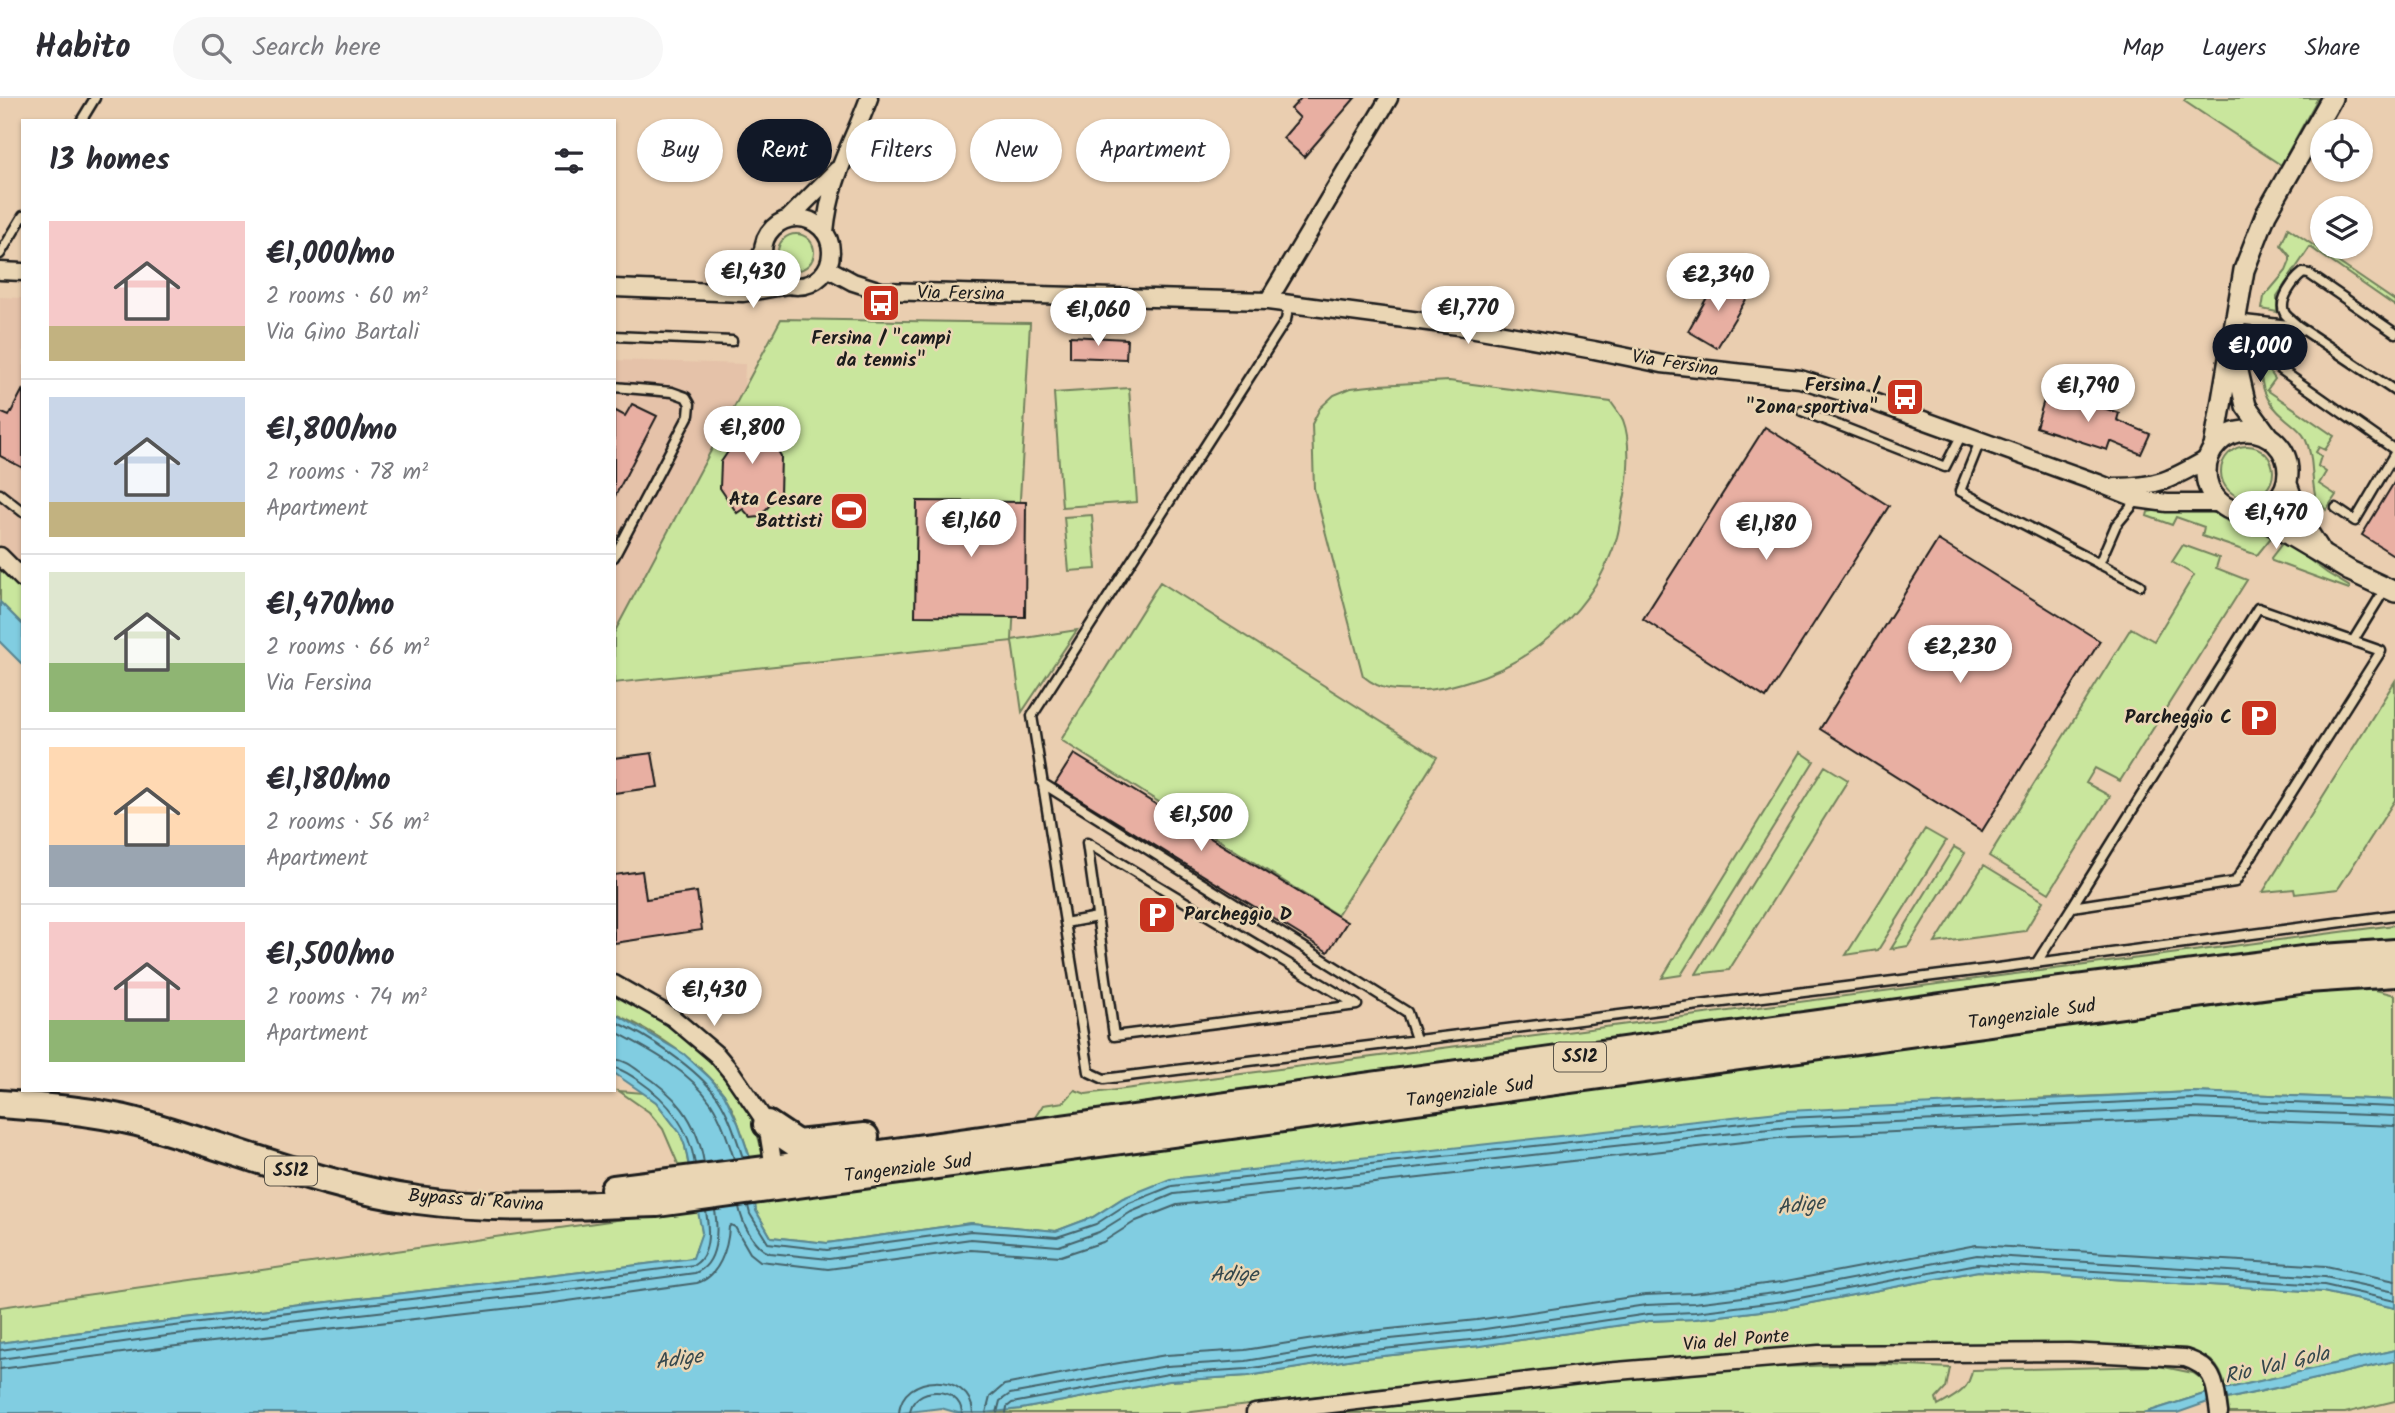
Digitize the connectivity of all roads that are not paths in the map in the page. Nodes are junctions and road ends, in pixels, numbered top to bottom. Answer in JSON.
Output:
{"nodes":[{"id":1,"x":95,"y":98,"type":"edge"},
{"id":2,"x":869,"y":98,"type":"edge"},
{"id":3,"x":1389,"y":98,"type":"edge"},
{"id":4,"x":2332,"y":98,"type":"edge"},
{"id":5,"x":82,"y":119,"type":"edge"},
{"id":6,"x":839,"y":168,"type":"junction"},
{"id":7,"x":789,"y":218,"type":"junction"},
{"id":8,"x":21,"y":219,"type":"edge"},
{"id":9,"x":825,"y":232,"type":"junction"},
{"id":10,"x":763,"y":250,"type":"junction"},
{"id":11,"x":0,"y":254,"type":"edge"},
{"id":12,"x":827,"y":268,"type":"junction"},
{"id":13,"x":0,"y":271,"type":"edge"},
{"id":14,"x":21,"y":272,"type":"edge"},
{"id":15,"x":788,"y":285,"type":"junction"},
{"id":16,"x":616,"y":288,"type":"edge"},
{"id":17,"x":717,"y":291,"type":"junction"},
{"id":18,"x":1268,"y":302,"type":"junction"},
{"id":19,"x":1289,"y":304,"type":"junction"},
{"id":20,"x":2235,"y":319,"type":"junction"},
{"id":21,"x":2255,"y":322,"type":"junction"},
{"id":22,"x":2298,"y":326,"type":"junction"},
{"id":23,"x":2395,"y":333,"type":"edge"},
{"id":24,"x":616,"y":336,"type":"edge"},
{"id":25,"x":732,"y":341,"type":"dead end"},
{"id":26,"x":2232,"y":342,"type":"junction"},
{"id":27,"x":616,"y":387,"type":"edge"},
{"id":28,"x":2395,"y":391,"type":"edge"},
{"id":29,"x":1801,"y":411,"type":"dead end"},
{"id":30,"x":1962,"y":434,"type":"junction"},
{"id":31,"x":2268,"y":436,"type":"junction"},
{"id":32,"x":1980,"y":441,"type":"junction"},
{"id":33,"x":2395,"y":452,"type":"edge"},
{"id":34,"x":2211,"y":453,"type":"junction"},
{"id":35,"x":2287,"y":484,"type":"junction"},
{"id":36,"x":2109,"y":487,"type":"junction"},
{"id":37,"x":0,"y":494,"type":"edge"},
{"id":38,"x":2138,"y":499,"type":"junction"},
{"id":39,"x":2220,"y":503,"type":"junction"},
{"id":40,"x":2336,"y":508,"type":"dead end"},
{"id":41,"x":21,"y":510,"type":"edge"},
{"id":42,"x":2252,"y":513,"type":"junction"},
{"id":43,"x":616,"y":553,"type":"edge"},
{"id":44,"x":2321,"y":553,"type":"junction"},
{"id":45,"x":0,"y":556,"type":"edge"},
{"id":46,"x":2099,"y":564,"type":"junction"},
{"id":47,"x":21,"y":577,"type":"edge"},
{"id":48,"x":2140,"y":585,"type":"dead end"},
{"id":49,"x":2390,"y":590,"type":"edge"},
{"id":50,"x":2353,"y":641,"type":"junction"},
{"id":51,"x":1042,"y":783,"type":"junction"},
{"id":52,"x":2072,"y":906,"type":"junction"},
{"id":53,"x":2395,"y":915,"type":"edge"},
{"id":54,"x":1097,"y":917,"type":"junction"},
{"id":55,"x":1065,"y":923,"type":"junction"},
{"id":56,"x":2395,"y":953,"type":"edge"},
{"id":57,"x":2037,"y":962,"type":"junction"},
{"id":58,"x":2395,"y":973,"type":"edge"},
{"id":59,"x":2353,"y":975,"type":"junction"},
{"id":60,"x":2395,"y":981,"type":"edge"},
{"id":61,"x":616,"y":986,"type":"edge"},
{"id":62,"x":1416,"y":1039,"type":"junction"},
{"id":63,"x":0,"y":1093,"type":"edge"},
{"id":64,"x":0,"y":1104,"type":"edge"},
{"id":65,"x":767,"y":1124,"type":"junction"},
{"id":66,"x":1028,"y":1133,"type":"junction"},
{"id":67,"x":770,"y":1175,"type":"junction"},
{"id":68,"x":584,"y":1200,"type":"junction"},
{"id":69,"x":1255,"y":1413,"type":"edge"},
{"id":70,"x":2219,"y":1413,"type":"edge"}],
"edges":[{"from":1,"to":5,"type":"lane"},
{"from":2,"to":6,"type":"street"},
{"from":3,"to":18,"type":"street"},
{"from":4,"to":20,"type":"street"},
{"from":6,"to":7,"type":"street"},
{"from":6,"to":9,"type":"street"},
{"from":7,"to":9,"type":"street"},
{"from":7,"to":10,"type":"street"},
{"from":8,"to":11,"type":"lane"},
{"from":9,"to":12,"type":"street"},
{"from":10,"to":15,"type":"street"},
{"from":10,"to":17,"type":"street"},
{"from":12,"to":15,"type":"street"},
{"from":12,"to":18,"type":"street","name":"Via Fersina"},
{"from":13,"to":14,"type":"street"},
{"from":15,"to":17,"type":"street"},
{"from":16,"to":17,"type":"street"},
{"from":18,"to":19,"type":"street","name":"Via Fersina"},
{"from":19,"to":30,"type":"street","name":"Via Fersina"},
{"from":19,"to":51,"type":"lane"},
{"from":20,"to":21,"type":"lane"},
{"from":20,"to":26,"type":"street"},
{"from":21,"to":22,"type":"lane"},
{"from":21,"to":33,"type":"lane"},
{"from":22,"to":23,"type":"lane"},
{"from":22,"to":28,"type":"lane"},
{"from":24,"to":25,"type":"lane"},
{"from":26,"to":31,"type":"street"},
{"from":26,"to":34,"type":"street"},
{"from":27,"to":43,"type":"lane"},
{"from":29,"to":30,"type":"lane"},
{"from":30,"to":32,"type":"street","name":"Via Fersina"},
{"from":31,"to":34,"type":"street"},
{"from":31,"to":35,"type":"street"},
{"from":32,"to":36,"type":"street","name":"Via Fersina"},
{"from":32,"to":46,"type":"lane"},
{"from":33,"to":40,"type":"lane"},
{"from":34,"to":36,"type":"street","name":"Via Fersina"},
{"from":34,"to":39,"type":"street"},
{"from":35,"to":42,"type":"street"},
{"from":35,"to":44,"type":"street"},
{"from":36,"to":38,"type":"street","name":"Via Fersina"},
{"from":37,"to":41,"type":"lane"},
{"from":38,"to":39,"type":"street","name":"Via Fersina"},
{"from":38,"to":46,"type":"lane"},
{"from":39,"to":42,"type":"street"},
{"from":42,"to":44,"type":"street"},
{"from":44,"to":49,"type":"street"},
{"from":45,"to":47,"type":"street"},
{"from":46,"to":48,"type":"lane"},
{"from":49,"to":50,"type":"lane"},
{"from":50,"to":52,"type":"lane"},
{"from":50,"to":52,"type":"lane"},
{"from":51,"to":55,"type":"lane"},
{"from":51,"to":62,"type":"lane"},
{"from":52,"to":57,"type":"lane"},
{"from":53,"to":57,"type":"lane"},
{"from":54,"to":54,"type":"lane"},
{"from":54,"to":55,"type":"lane"},
{"from":55,"to":62,"type":"lane"},
{"from":56,"to":66,"type":"highway","name":"Tangenziale Sud","number":"SS12"},
{"from":57,"to":62,"type":"lane"},
{"from":58,"to":59,"type":"highway","name":"Tangenziale Sud","number":"SS12"},
{"from":59,"to":60,"type":"highway"},
{"from":59,"to":67,"type":"highway","name":"Tangenziale Sud","number":"SS12"},
{"from":61,"to":65,"type":"street"},
{"from":63,"to":68,"type":"highway","name":"Bypass di Ravina","number":"SS12"},
{"from":64,"to":68,"type":"highway","name":"Bypass di Ravina","number":"SS12"},
{"from":65,"to":66,"type":"highway"},
{"from":65,"to":67,"type":"street"},
{"from":66,"to":67,"type":"highway","name":"Tangenziale Sud","number":"SS12"},
{"from":67,"to":68,"type":"highway","name":"Tangenziale Sud","number":"SS12"},
{"from":69,"to":70,"type":"street","name":"Via del Ponte"}]}
